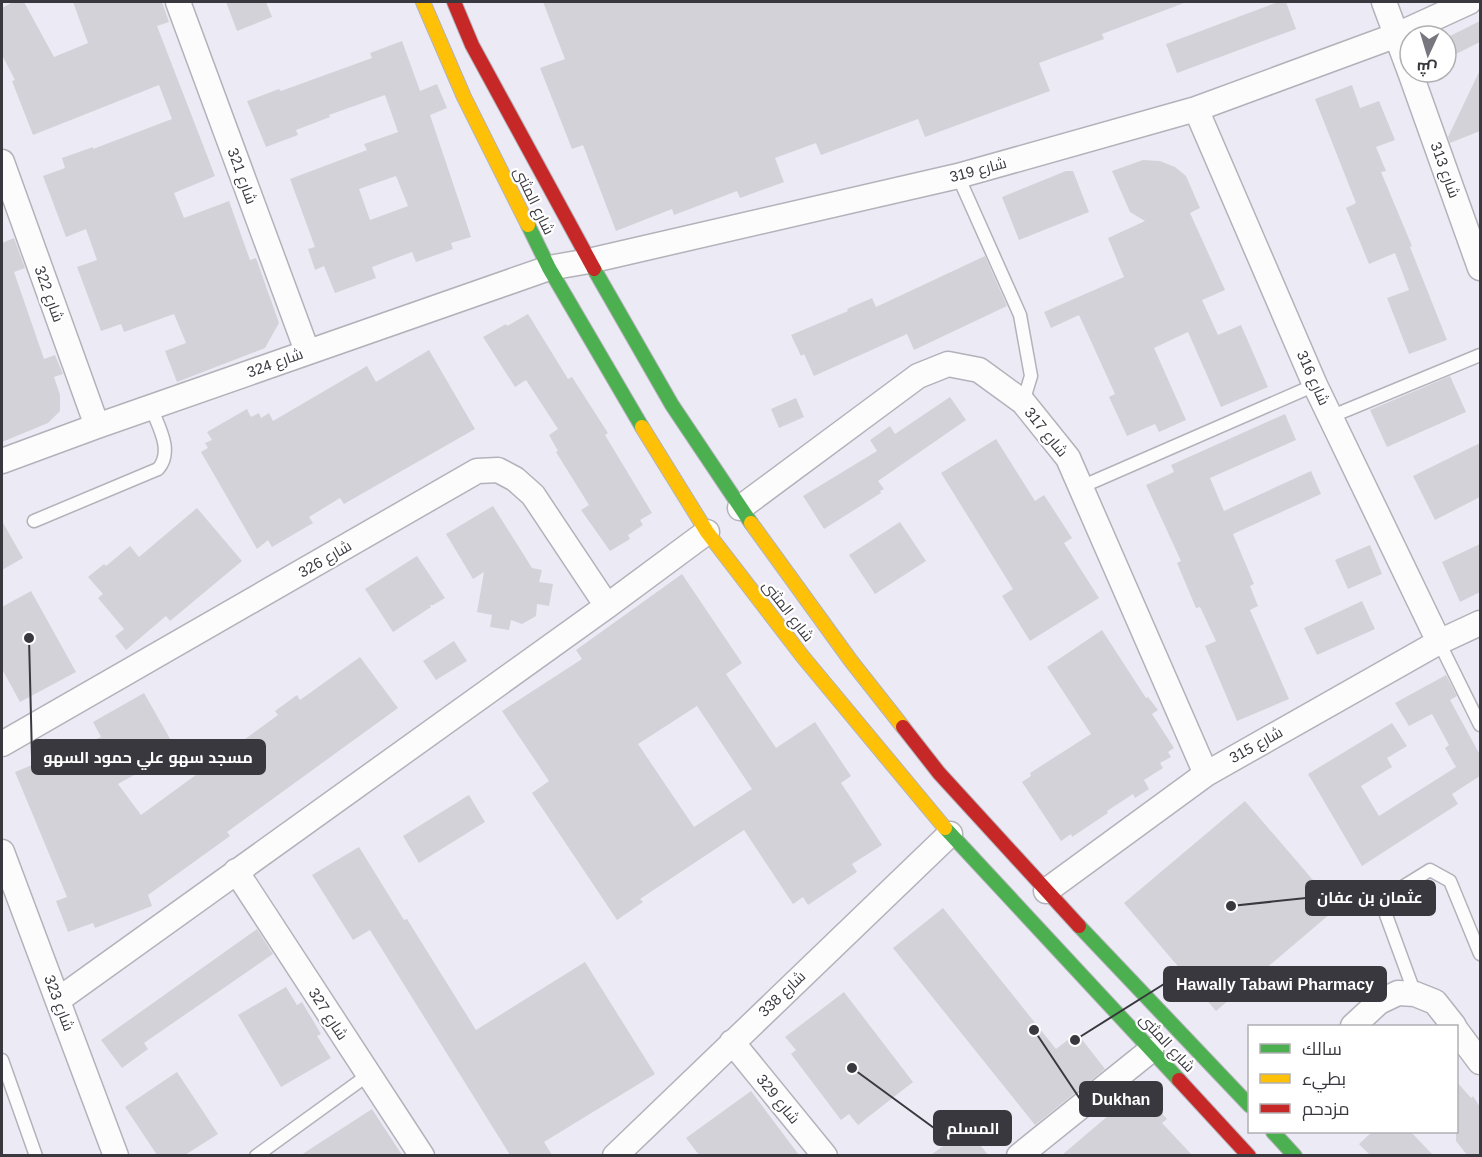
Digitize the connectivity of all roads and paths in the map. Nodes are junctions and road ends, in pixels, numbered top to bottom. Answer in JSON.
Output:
{"nodes":[{"id":1,"x":178,"y":2,"type":"edge"},
{"id":2,"x":423,"y":2,"type":"edge"},
{"id":3,"x":454,"y":2,"type":"edge"},
{"id":4,"x":1384,"y":2,"type":"edge"},
{"id":5,"x":1469,"y":2,"type":"edge"},
{"id":6,"x":1397,"y":35,"type":"junction"},
{"id":7,"x":1398,"y":38,"type":"edge"},
{"id":8,"x":1414,"y":84,"type":"edge"},
{"id":9,"x":1196,"y":109,"type":"junction"},
{"id":10,"x":2,"y":162,"type":"edge"},
{"id":11,"x":958,"y":176,"type":"junction"},
{"id":12,"x":589,"y":261,"type":"junction"},
{"id":13,"x":549,"y":268,"type":"junction"},
{"id":14,"x":1480,"y":268,"type":"edge"},
{"id":15,"x":307,"y":351,"type":"junction"},
{"id":16,"x":1480,"y":355,"type":"edge"},
{"id":17,"x":1315,"y":385,"type":"junction"},
{"id":18,"x":1023,"y":402,"type":"junction"},
{"id":19,"x":151,"y":407,"type":"junction"},
{"id":20,"x":1330,"y":417,"type":"junction"},
{"id":21,"x":97,"y":426,"type":"junction"},
{"id":22,"x":2,"y":461,"type":"edge"},
{"id":23,"x":1081,"y":487,"type":"junction"},
{"id":24,"x":740,"y":508,"type":"junction"},
{"id":25,"x":34,"y":521,"type":"dead end"},
{"id":26,"x":707,"y":532,"type":"junction"},
{"id":27,"x":607,"y":606,"type":"junction"},
{"id":28,"x":1480,"y":623,"type":"edge"},
{"id":29,"x":1439,"y":642,"type":"junction"},
{"id":30,"x":1480,"y":725,"type":"edge"},
{"id":31,"x":2,"y":744,"type":"edge"},
{"id":32,"x":1206,"y":774,"type":"junction"},
{"id":33,"x":950,"y":834,"type":"junction"},
{"id":34,"x":2,"y":852,"type":"edge"},
{"id":35,"x":236,"y":871,"type":"junction"},
{"id":36,"x":1046,"y":891,"type":"junction"},
{"id":37,"x":1480,"y":954,"type":"edge"},
{"id":38,"x":1415,"y":994,"type":"junction"},
{"id":39,"x":58,"y":1000,"type":"junction"},
{"id":40,"x":1354,"y":1025,"type":"edge"},
{"id":41,"x":1453,"y":1025,"type":"edge"},
{"id":42,"x":1458,"y":1032,"type":"edge"},
{"id":43,"x":732,"y":1042,"type":"junction"},
{"id":44,"x":1151,"y":1050,"type":"junction"},
{"id":45,"x":2,"y":1060,"type":"edge"},
{"id":46,"x":1480,"y":1062,"type":"edge"},
{"id":47,"x":368,"y":1075,"type":"junction"},
{"id":48,"x":1248,"y":1104,"type":"edge"},
{"id":49,"x":1275,"y":1133,"type":"edge"},
{"id":50,"x":36,"y":1155,"type":"edge"},
{"id":51,"x":116,"y":1155,"type":"edge"},
{"id":52,"x":256,"y":1155,"type":"edge"},
{"id":53,"x":422,"y":1155,"type":"edge"},
{"id":54,"x":615,"y":1155,"type":"edge"},
{"id":55,"x":825,"y":1155,"type":"edge"},
{"id":56,"x":1019,"y":1155,"type":"edge"},
{"id":57,"x":1249,"y":1155,"type":"edge"},
{"id":58,"x":1295,"y":1155,"type":"edge"}],
"edges":[{"from":1,"to":15,"type":"street","name":"شارع 321"},
{"from":2,"to":13,"type":"street","name":"شارع المثنى"},
{"from":3,"to":12,"type":"street","name":"شارع المثنى"},
{"from":4,"to":6,"type":"street","name":"شارع 313"},
{"from":5,"to":6,"type":"street","name":"شارع 319"},
{"from":6,"to":7,"type":"street","name":"شارع 313"},
{"from":6,"to":9,"type":"street","name":"شارع 319"},
{"from":8,"to":14,"type":"street","name":"شارع 313"},
{"from":9,"to":11,"type":"street","name":"شارع 319"},
{"from":9,"to":17,"type":"street","name":"شارع 316"},
{"from":10,"to":21,"type":"street","name":"شارع 322"},
{"from":11,"to":12,"type":"street","name":"شارع 319"},
{"from":11,"to":18,"type":"lane"},
{"from":12,"to":13,"type":"street","name":"شارع 319"},
{"from":12,"to":24,"type":"street","name":"شارع المثنى"},
{"from":13,"to":15,"type":"street","name":"شارع 324"},
{"from":13,"to":26,"type":"street","name":"شارع المثنى"},
{"from":15,"to":19,"type":"street","name":"شارع 324"},
{"from":16,"to":20,"type":"lane"},
{"from":17,"to":20,"type":"street","name":"شارع 316"},
{"from":17,"to":23,"type":"lane"},
{"from":18,"to":23,"type":"street","name":"شارع 317"},
{"from":18,"to":24,"type":"street","name":"شارع 317"},
{"from":19,"to":21,"type":"street","name":"شارع 324"},
{"from":19,"to":25,"type":"lane"},
{"from":20,"to":29,"type":"street","name":"شارع 316"},
{"from":21,"to":22,"type":"street","name":"شارع 324"},
{"from":23,"to":32,"type":"street","name":"شارع 317"},
{"from":24,"to":36,"type":"street","name":"شارع المثنى"},
{"from":26,"to":27,"type":"street"},
{"from":26,"to":33,"type":"street","name":"شارع المثنى"},
{"from":27,"to":31,"type":"street","name":"شارع 326"},
{"from":27,"to":35,"type":"street"},
{"from":28,"to":29,"type":"street","name":"شارع 315"},
{"from":29,"to":30,"type":"lane"},
{"from":29,"to":32,"type":"street","name":"شارع 315"},
{"from":32,"to":36,"type":"street","name":"شارع 315"},
{"from":33,"to":43,"type":"street","name":"شارع 338"},
{"from":33,"to":44,"type":"street","name":"شارع المثنى"},
{"from":34,"to":39,"type":"street","name":"شارع 323"},
{"from":35,"to":39,"type":"street"},
{"from":35,"to":47,"type":"street","name":"شارع 327"},
{"from":36,"to":48,"type":"street","name":"شارع المثنى"},
{"from":37,"to":38,"type":"lane"},
{"from":38,"to":40,"type":"street"},
{"from":38,"to":41,"type":"street"},
{"from":39,"to":51,"type":"street","name":"شارع 323"},
{"from":42,"to":46,"type":"street"},
{"from":43,"to":54,"type":"street","name":"شارع 338"},
{"from":43,"to":55,"type":"street","name":"شارع 329"},
{"from":44,"to":56,"type":"street"},
{"from":44,"to":57,"type":"street","name":"شارع المثنى"},
{"from":45,"to":50,"type":"lane"},
{"from":47,"to":52,"type":"lane"},
{"from":47,"to":53,"type":"street","name":"شارع 327"},
{"from":49,"to":58,"type":"street"}]}
